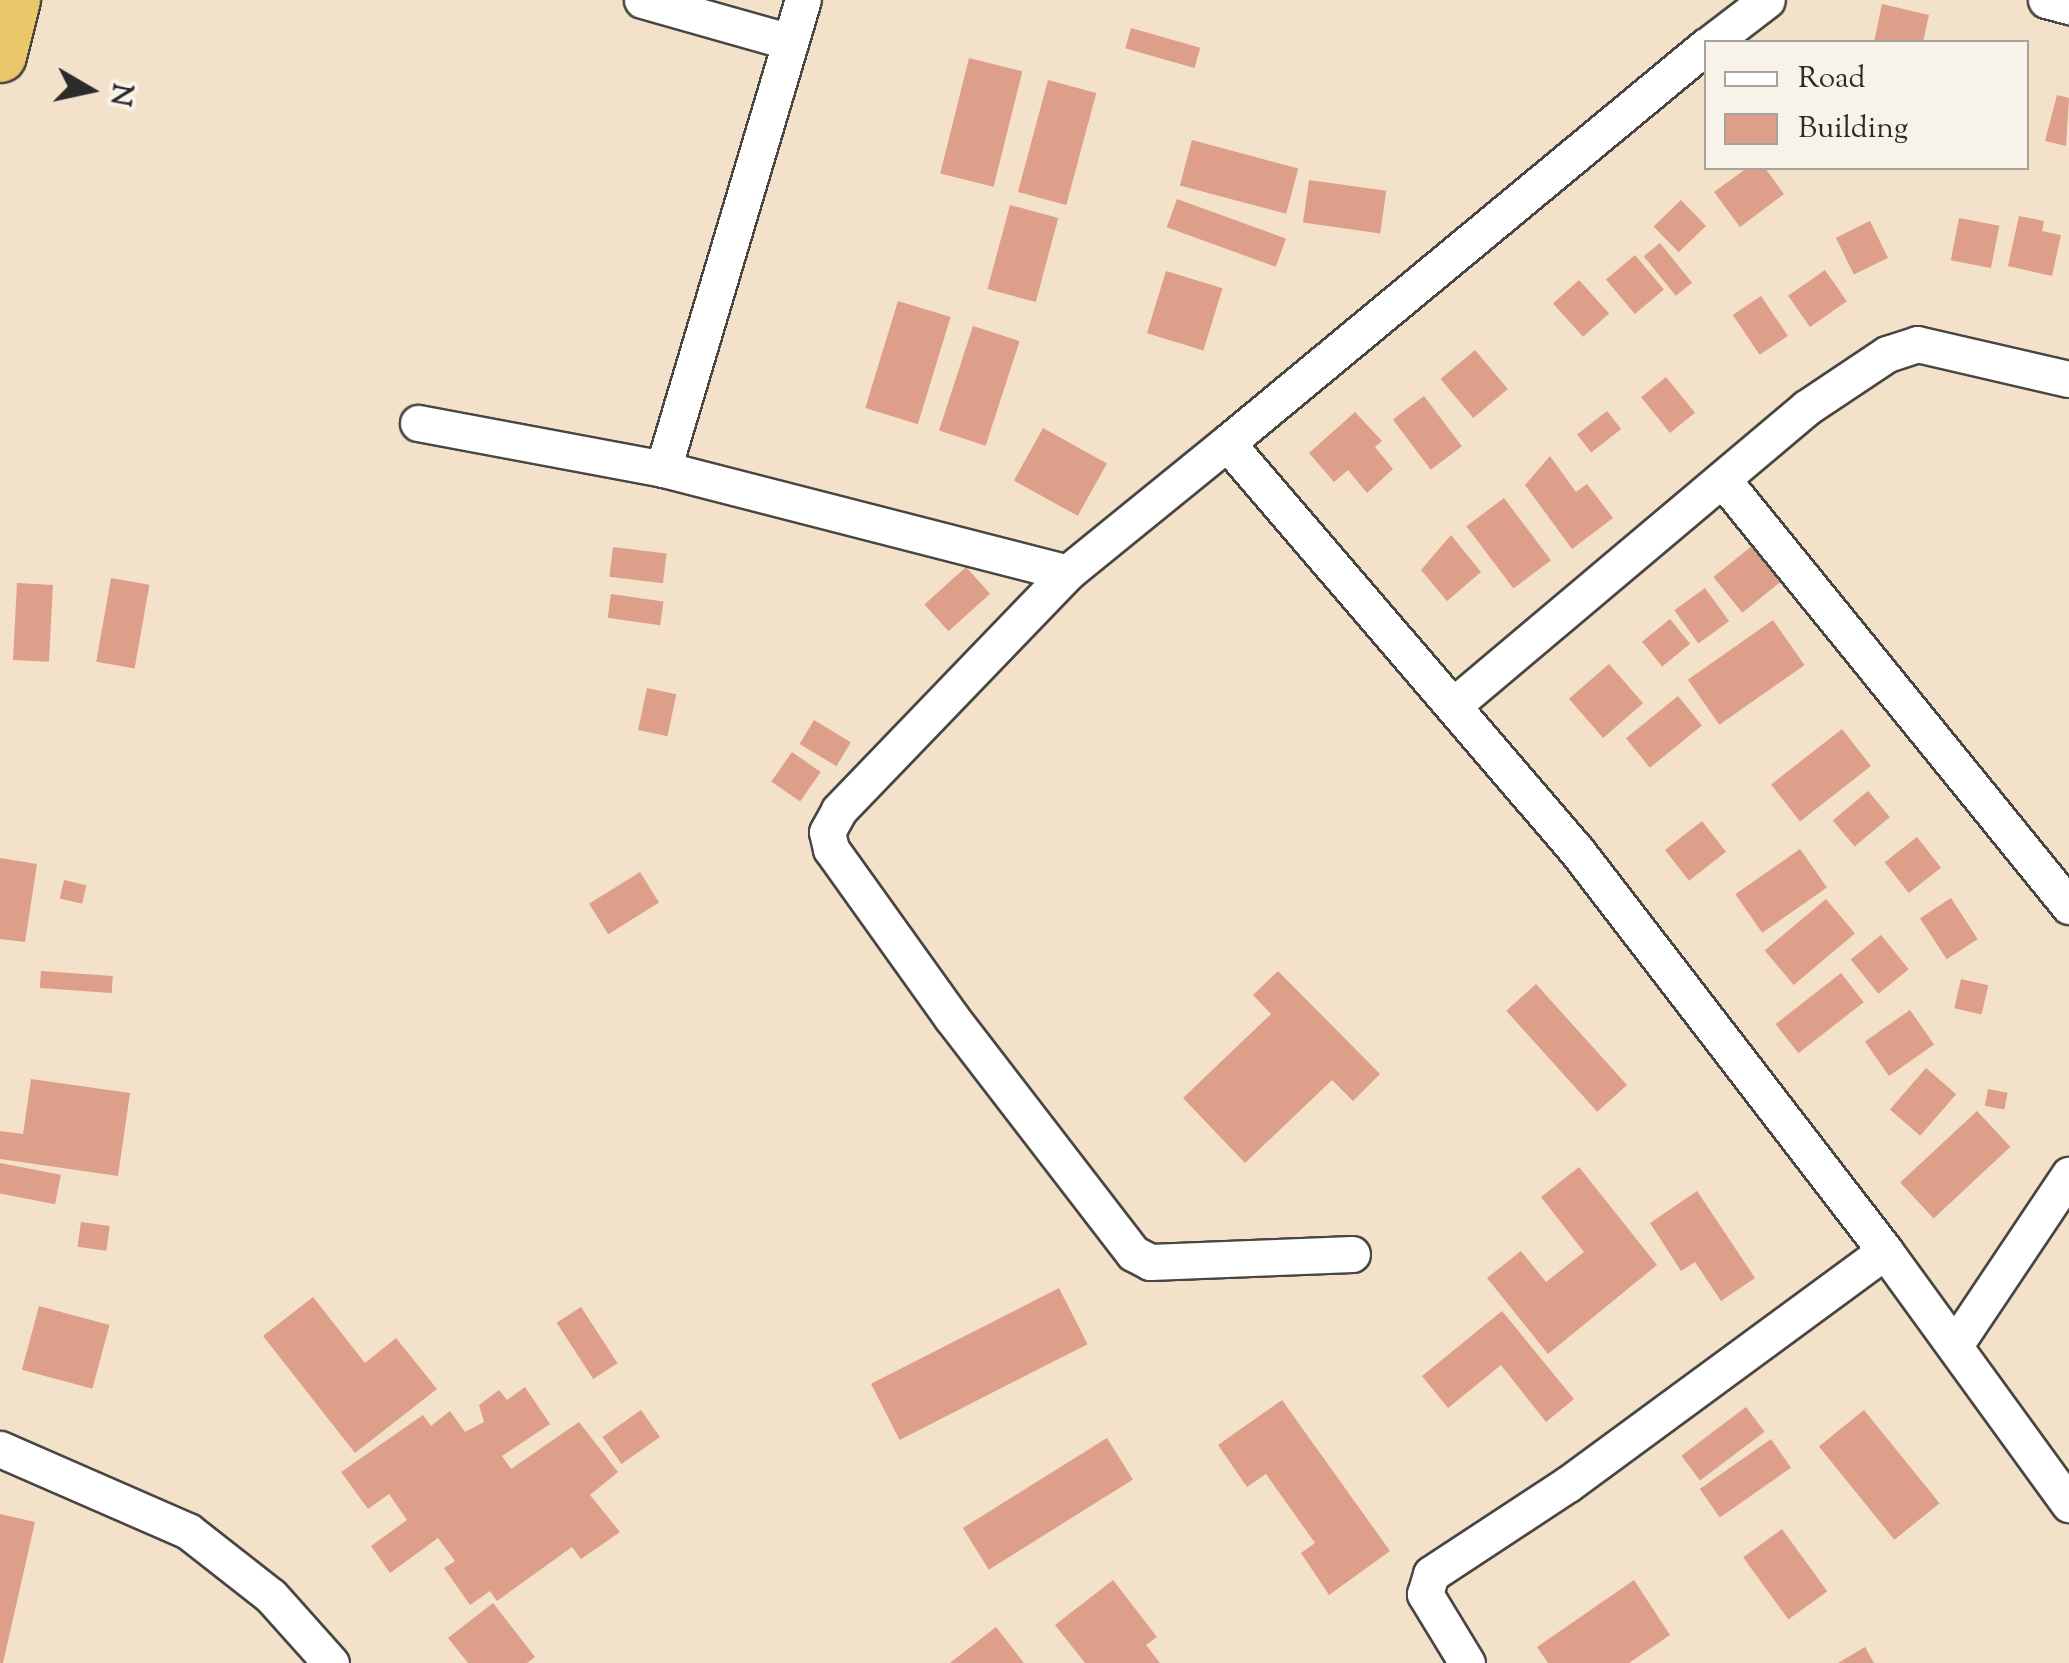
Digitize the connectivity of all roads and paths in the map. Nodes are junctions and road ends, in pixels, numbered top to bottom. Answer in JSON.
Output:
{"nodes":[{"id":1,"x":14,"y":0,"type":"edge"},
{"id":2,"x":642,"y":0,"type":"edge"},
{"id":3,"x":803,"y":0,"type":"edge"},
{"id":4,"x":1767,"y":0,"type":"edge"},
{"id":5,"x":2046,"y":0,"type":"edge"},
{"id":6,"x":2069,"y":6,"type":"edge"},
{"id":7,"x":1714,"y":40,"type":"edge"},
{"id":8,"x":790,"y":42,"type":"junction"},
{"id":9,"x":1704,"y":48,"type":"edge"},
{"id":10,"x":0,"y":56,"type":"edge"},
{"id":11,"x":2069,"y":379,"type":"edge"},
{"id":12,"x":418,"y":422,"type":"dead end"},
{"id":13,"x":1227,"y":443,"type":"junction"},
{"id":14,"x":664,"y":470,"type":"junction"},
{"id":15,"x":1723,"y":480,"type":"junction"},
{"id":16,"x":1067,"y":572,"type":"junction"},
{"id":17,"x":1456,"y":703,"type":"junction"},
{"id":18,"x":2069,"y":906,"type":"edge"},
{"id":19,"x":2069,"y":1175,"type":"edge"},
{"id":20,"x":1885,"y":1251,"type":"junction"},
{"id":21,"x":1352,"y":1254,"type":"dead end"},
{"id":22,"x":1954,"y":1345,"type":"junction"},
{"id":23,"x":0,"y":1449,"type":"edge"},
{"id":24,"x":2069,"y":1504,"type":"edge"},
{"id":25,"x":332,"y":1663,"type":"edge"},
{"id":26,"x":1466,"y":1663,"type":"edge"}],
"edges":[{"from":1,"to":10,"type":"highway"},
{"from":2,"to":8,"type":"street"},
{"from":3,"to":8,"type":"street"},
{"from":4,"to":7,"type":"street"},
{"from":5,"to":6,"type":"street"},
{"from":8,"to":14,"type":"street"},
{"from":9,"to":13,"type":"street"},
{"from":11,"to":15,"type":"street"},
{"from":12,"to":14,"type":"street"},
{"from":13,"to":16,"type":"street"},
{"from":13,"to":17,"type":"street"},
{"from":14,"to":16,"type":"street"},
{"from":15,"to":17,"type":"street"},
{"from":15,"to":18,"type":"street"},
{"from":16,"to":21,"type":"street"},
{"from":17,"to":20,"type":"street"},
{"from":19,"to":22,"type":"street"},
{"from":20,"to":22,"type":"street"},
{"from":20,"to":26,"type":"street"},
{"from":22,"to":24,"type":"street"},
{"from":23,"to":25,"type":"street"}]}
